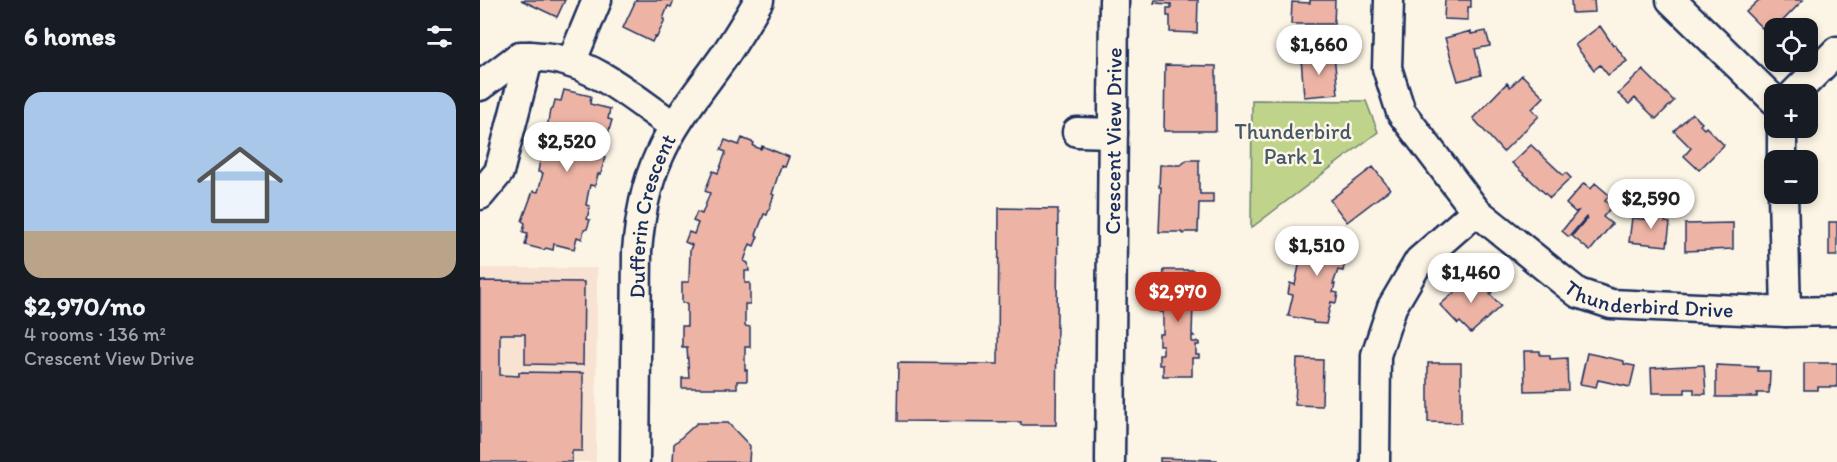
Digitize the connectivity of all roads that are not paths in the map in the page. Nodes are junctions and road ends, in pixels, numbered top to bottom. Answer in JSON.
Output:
{"nodes":[{"id":1,"x":597,"y":0,"type":"edge"},
{"id":2,"x":759,"y":0,"type":"edge"},
{"id":3,"x":1114,"y":0,"type":"edge"},
{"id":4,"x":1389,"y":0,"type":"edge"},
{"id":5,"x":1671,"y":0,"type":"edge"},
{"id":6,"x":1837,"y":51,"type":"edge"},
{"id":7,"x":529,"y":56,"type":"junction"},
{"id":8,"x":571,"y":63,"type":"junction"},
{"id":9,"x":1804,"y":84,"type":"edge"},
{"id":10,"x":480,"y":86,"type":"edge"},
{"id":11,"x":1764,"y":90,"type":"edge"},
{"id":12,"x":674,"y":126,"type":"junction"},
{"id":13,"x":1077,"y":132,"type":"dead end"},
{"id":14,"x":1113,"y":133,"type":"junction"},
{"id":15,"x":480,"y":195,"type":"edge"},
{"id":16,"x":1783,"y":204,"type":"edge"},
{"id":17,"x":1476,"y":211,"type":"junction"},
{"id":18,"x":1837,"y":311,"type":"edge"},
{"id":19,"x":1786,"y":312,"type":"junction"},
{"id":20,"x":635,"y":462,"type":"edge"},
{"id":21,"x":1110,"y":462,"type":"edge"},
{"id":22,"x":1375,"y":462,"type":"edge"}],
"edges":[{"from":1,"to":8,"type":"street"},
{"from":2,"to":12,"type":"street","name":"Dufferin Crescent"},
{"from":3,"to":14,"type":"street","name":"Crescent View Drive"},
{"from":4,"to":17,"type":"street","name":"Thunderbird Drive"},
{"from":5,"to":11,"type":"street"},
{"from":6,"to":9,"type":"street"},
{"from":7,"to":8,"type":"street"},
{"from":7,"to":10,"type":"street"},
{"from":7,"to":15,"type":"street"},
{"from":8,"to":12,"type":"street"},
{"from":12,"to":20,"type":"street","name":"Dufferin Crescent"},
{"from":13,"to":14,"type":"street"},
{"from":14,"to":21,"type":"street","name":"Crescent View Drive"},
{"from":16,"to":19,"type":"street"},
{"from":17,"to":19,"type":"street","name":"Thunderbird Drive"},
{"from":17,"to":22,"type":"street"},
{"from":18,"to":19,"type":"street","name":"Thunderbird Drive"}]}
